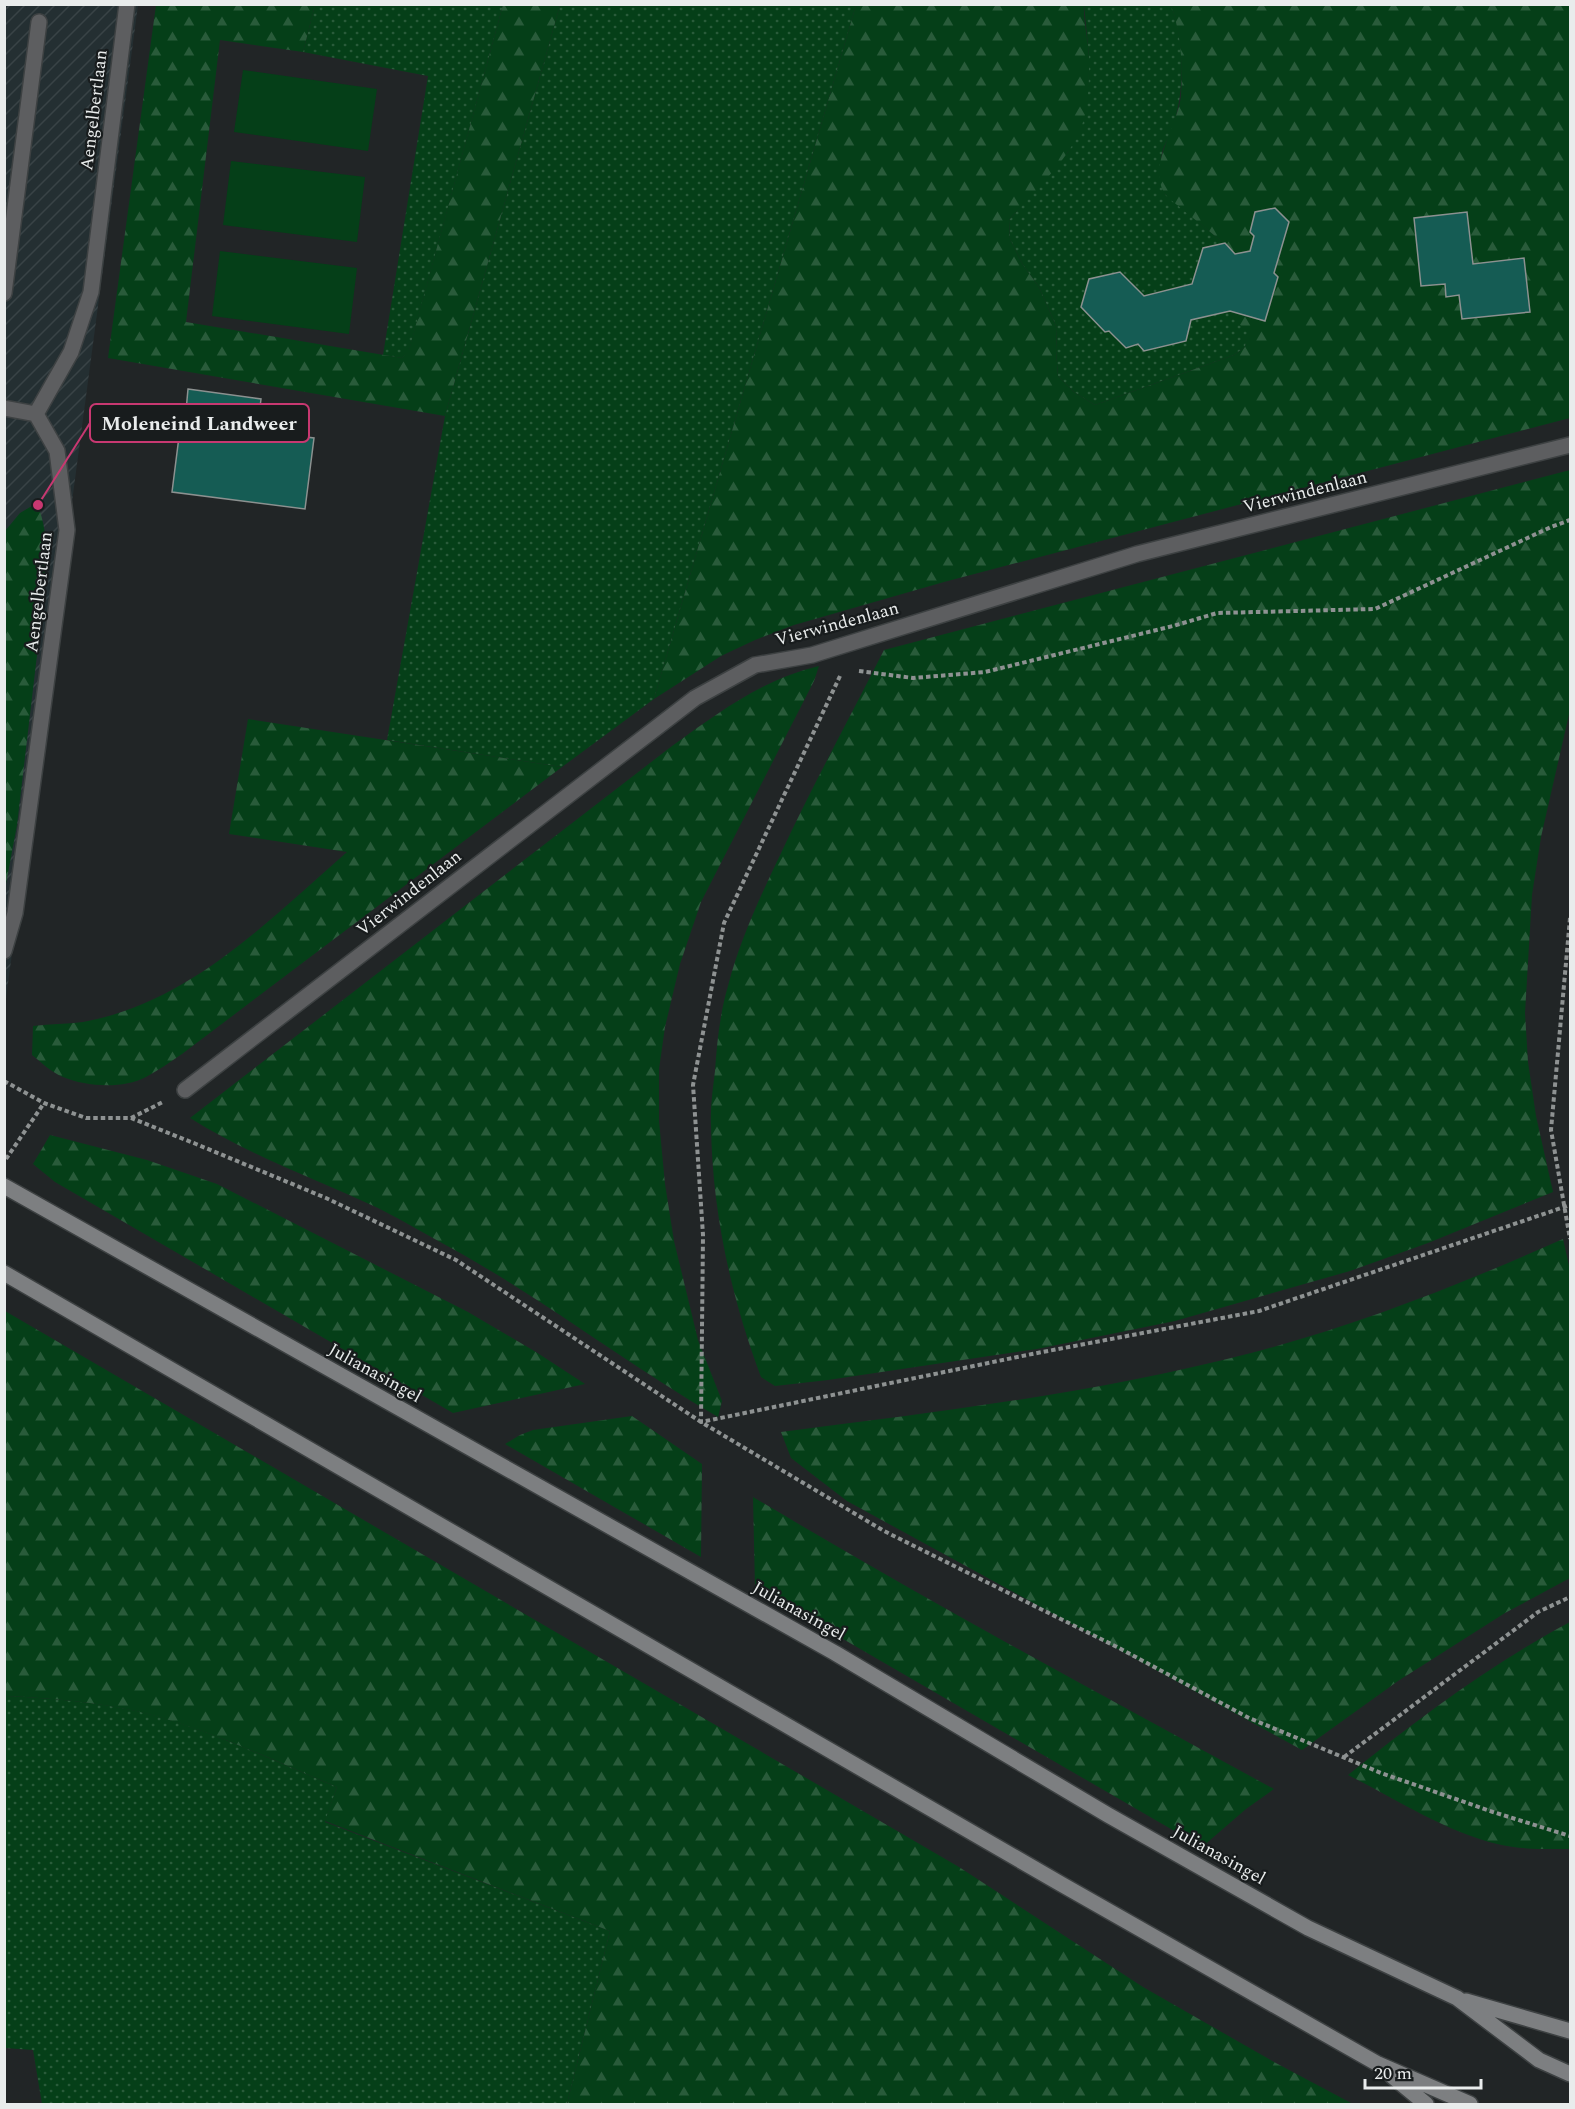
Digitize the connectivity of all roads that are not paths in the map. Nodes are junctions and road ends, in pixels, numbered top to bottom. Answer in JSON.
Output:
{"nodes":[{"id":1,"x":127,"y":4,"type":"edge"},
{"id":2,"x":39,"y":22,"type":"dead end"},
{"id":3,"x":10,"y":210,"type":"edge"},
{"id":4,"x":4,"y":293,"type":"edge"},
{"id":5,"x":4,"y":408,"type":"edge"},
{"id":6,"x":36,"y":414,"type":"junction"},
{"id":7,"x":1570,"y":445,"type":"edge"},
{"id":8,"x":4,"y":951,"type":"edge"},
{"id":9,"x":184,"y":1090,"type":"road end"},
{"id":10,"x":4,"y":1186,"type":"edge"},
{"id":11,"x":4,"y":1273,"type":"edge"},
{"id":12,"x":1457,"y":1998,"type":"junction"},
{"id":13,"x":1570,"y":2031,"type":"edge"},
{"id":14,"x":1378,"y":2064,"type":"junction"},
{"id":15,"x":1570,"y":2074,"type":"edge"},
{"id":16,"x":1426,"y":2104,"type":"edge"},
{"id":17,"x":1470,"y":2104,"type":"edge"}],
"edges":[{"from":1,"to":6,"type":"street","name":"Aengelbertlaan"},
{"from":2,"to":3,"type":"street"},
{"from":3,"to":4,"type":"street"},
{"from":5,"to":6,"type":"street"},
{"from":6,"to":8,"type":"street","name":"Aengelbertlaan"},
{"from":7,"to":9,"type":"street","name":"Vierwindenlaan"},
{"from":10,"to":12,"type":"main road","name":"Julianasingel"},
{"from":11,"to":14,"type":"main road"},
{"from":12,"to":13,"type":"main road"},
{"from":12,"to":15,"type":"main road","name":"Julianasingel"},
{"from":14,"to":16,"type":"main road"},
{"from":14,"to":17,"type":"main road"}]}
